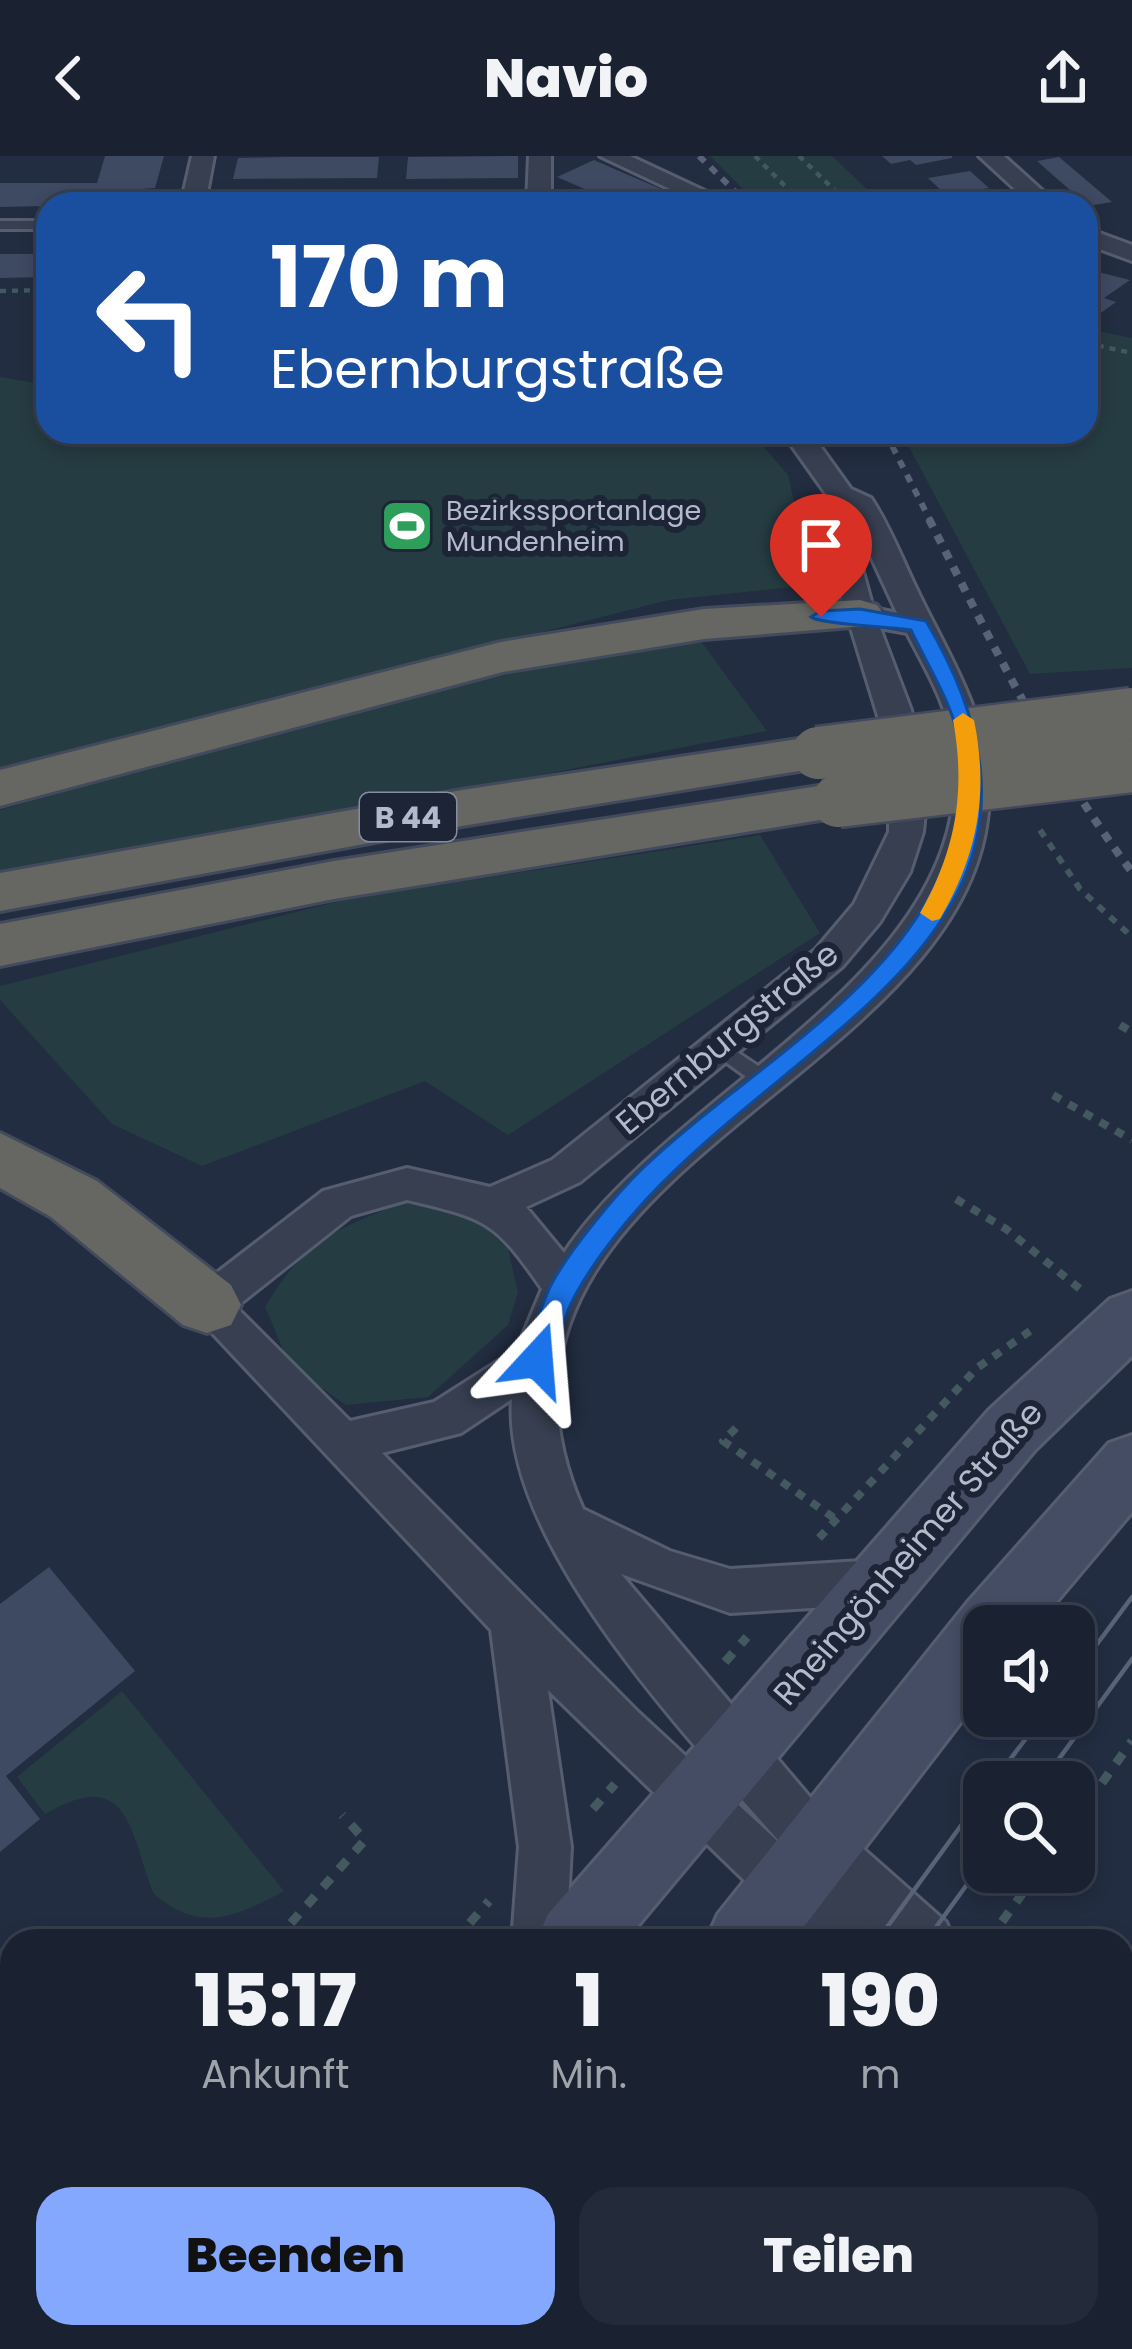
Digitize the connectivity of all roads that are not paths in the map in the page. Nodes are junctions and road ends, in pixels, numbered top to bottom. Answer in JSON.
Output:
{"nodes":[{"id":1,"x":203,"y":156,"type":"edge"},
{"id":2,"x":540,"y":156,"type":"edge"},
{"id":3,"x":611,"y":156,"type":"edge"},
{"id":4,"x":990,"y":156,"type":"edge"},
{"id":5,"x":196,"y":192,"type":"edge"},
{"id":6,"x":539,"y":192,"type":"edge"},
{"id":7,"x":695,"y":192,"type":"dead end"},
{"id":8,"x":1031,"y":192,"type":"edge"},
{"id":9,"x":0,"y":225,"type":"edge"},
{"id":10,"x":36,"y":225,"type":"edge"},
{"id":11,"x":1098,"y":241,"type":"edge"},
{"id":12,"x":1132,"y":254,"type":"edge"},
{"id":13,"x":805,"y":444,"type":"edge"},
{"id":14,"x":841,"y":495,"type":"junction"},
{"id":15,"x":860,"y":615,"type":"junction"},
{"id":16,"x":919,"y":626,"type":"junction"},
{"id":17,"x":1132,"y":714,"type":"edge"},
{"id":18,"x":1132,"y":766,"type":"edge"},
{"id":19,"x":828,"y":777,"type":"junction"},
{"id":20,"x":0,"y":788,"type":"edge"},
{"id":21,"x":0,"y":892,"type":"edge"},
{"id":22,"x":0,"y":945,"type":"edge"},
{"id":23,"x":719,"y":1047,"type":"junction"},
{"id":24,"x":764,"y":1079,"type":"junction"},
{"id":25,"x":0,"y":1158,"type":"edge"},
{"id":26,"x":492,"y":1204,"type":"junction"},
{"id":27,"x":564,"y":1287,"type":"junction"},
{"id":28,"x":207,"y":1305,"type":"junction"},
{"id":29,"x":1108,"y":1305,"type":"edge"},
{"id":30,"x":537,"y":1360,"type":"junction"},
{"id":31,"x":340,"y":1443,"type":"junction"},
{"id":32,"x":1132,"y":1464,"type":"edge"},
{"id":33,"x":566,"y":1524,"type":"junction"},
{"id":34,"x":878,"y":1582,"type":"junction"},
{"id":35,"x":1010,"y":1605,"type":"edge"},
{"id":36,"x":514,"y":1623,"type":"junction"},
{"id":37,"x":963,"y":1663,"type":"edge"},
{"id":38,"x":716,"y":1776,"type":"junction"},
{"id":39,"x":784,"y":1893,"type":"edge"},
{"id":40,"x":540,"y":1929,"type":"edge"},
{"id":41,"x":585,"y":1929,"type":"edge"},
{"id":42,"x":830,"y":1929,"type":"edge"},
{"id":43,"x":891,"y":1929,"type":"edge"}],
"edges":[{"from":1,"to":5,"type":"street"},
{"from":2,"to":6,"type":"street"},
{"from":3,"to":7,"type":"street"},
{"from":4,"to":8,"type":"street"},
{"from":9,"to":10,"type":"lane"},
{"from":11,"to":12,"type":"street"},
{"from":13,"to":14,"type":"street","name":"Ebernburgstraße"},
{"from":14,"to":15,"type":"street","name":"Ebernburgstraße"},
{"from":14,"to":16,"type":"street","name":"Ebernburgstraße"},
{"from":15,"to":16,"type":"street"},
{"from":15,"to":20,"type":"highway"},
{"from":15,"to":23,"type":"street","name":"Ebernburgstraße"},
{"from":16,"to":24,"type":"street","name":"Ebernburgstraße"},
{"from":17,"to":19,"type":"highway","number":"B 44","bridge":true},
{"from":18,"to":19,"type":"highway","number":"B 44","bridge":true},
{"from":19,"to":21,"type":"highway","number":"B 44"},
{"from":19,"to":22,"type":"highway","number":"B 44"},
{"from":23,"to":24,"type":"lane"},
{"from":23,"to":26,"type":"street","name":"Ebernburgstraße"},
{"from":24,"to":27,"type":"street","name":"Ebernburgstraße"},
{"from":25,"to":28,"type":"highway"},
{"from":26,"to":27,"type":"street"},
{"from":26,"to":28,"type":"street"},
{"from":27,"to":30,"type":"street","name":"Ebernburgstraße"},
{"from":28,"to":31,"type":"street"},
{"from":29,"to":34,"type":"main road","name":"Rheingönheimer Straße"},
{"from":30,"to":31,"type":"street"},
{"from":30,"to":33,"type":"street","name":"Ebernburgstraße"},
{"from":31,"to":36,"type":"street"},
{"from":32,"to":35,"type":"main road"},
{"from":33,"to":34,"type":"street"},
{"from":33,"to":38,"type":"street","name":"Ebernburgstraße"},
{"from":34,"to":38,"type":"main road","name":"Rheingönheimer Straße"},
{"from":36,"to":38,"type":"street"},
{"from":36,"to":40,"type":"street"},
{"from":37,"to":39,"type":"main road"},
{"from":38,"to":39,"type":"street"},
{"from":38,"to":41,"type":"main road","name":"Rheingönheimer Straße"},
{"from":39,"to":42,"type":"street"},
{"from":39,"to":43,"type":"street"}]}
